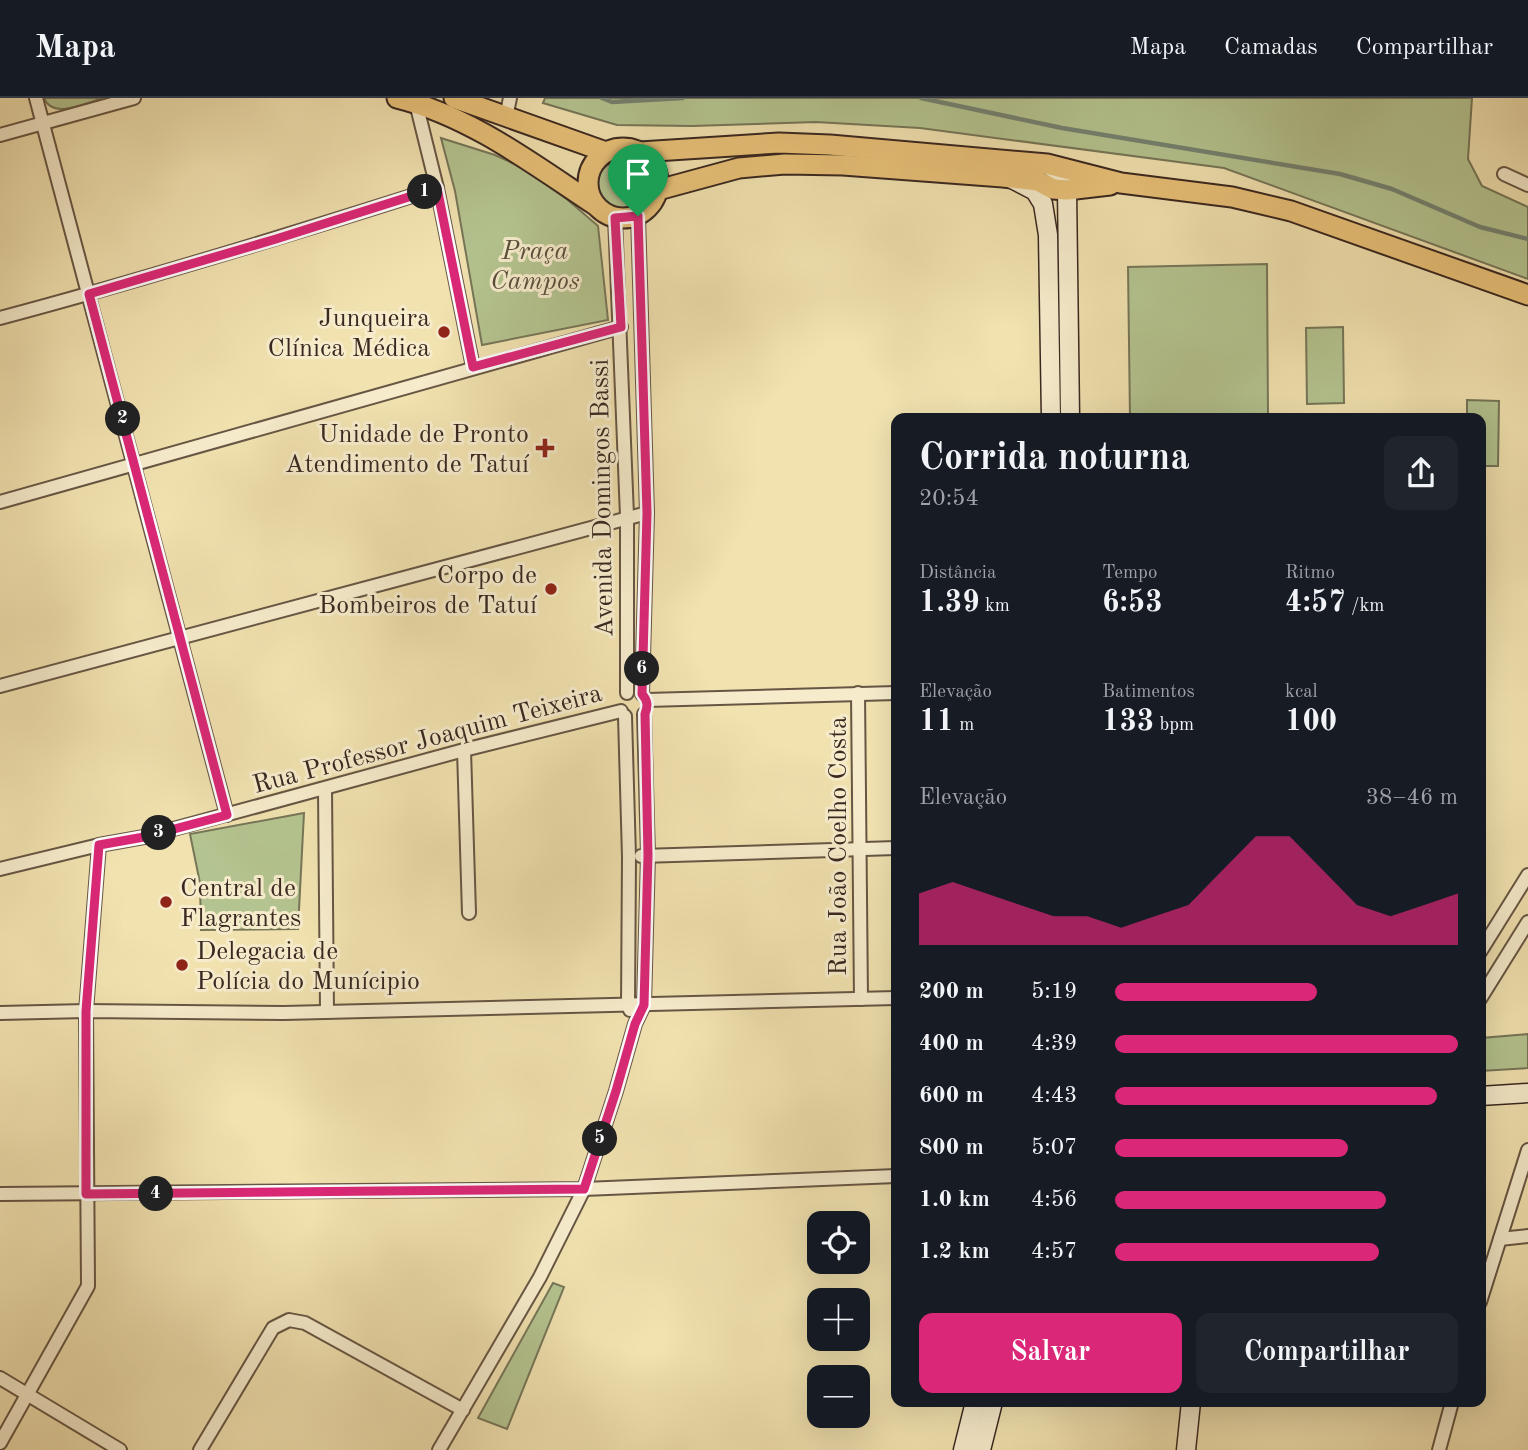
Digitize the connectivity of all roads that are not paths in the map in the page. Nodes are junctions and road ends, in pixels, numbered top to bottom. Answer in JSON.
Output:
{"nodes":[{"id":1,"x":36,"y":98,"type":"edge"},
{"id":2,"x":134,"y":98,"type":"edge"},
{"id":3,"x":397,"y":98,"type":"edge"},
{"id":4,"x":454,"y":98,"type":"edge"},
{"id":5,"x":416,"y":103,"type":"junction"},
{"id":6,"x":508,"y":108,"type":"edge"},
{"id":7,"x":44,"y":123,"type":"junction"},
{"id":8,"x":0,"y":135,"type":"edge"},
{"id":9,"x":606,"y":152,"type":"junction"},
{"id":10,"x":640,"y":152,"type":"junction"},
{"id":11,"x":521,"y":156,"type":"junction"},
{"id":12,"x":1047,"y":164,"type":"junction"},
{"id":13,"x":1504,"y":174,"type":"dead end"},
{"id":14,"x":1012,"y":178,"type":"junction"},
{"id":15,"x":1121,"y":183,"type":"junction"},
{"id":16,"x":1528,"y":185,"type":"edge"},
{"id":17,"x":437,"y":188,"type":"junction"},
{"id":18,"x":658,"y":190,"type":"junction"},
{"id":19,"x":1068,"y":190,"type":"junction"},
{"id":20,"x":595,"y":205,"type":"junction"},
{"id":21,"x":638,"y":216,"type":"junction"},
{"id":22,"x":615,"y":218,"type":"junction"},
{"id":23,"x":89,"y":294,"type":"junction"},
{"id":24,"x":1528,"y":295,"type":"edge"},
{"id":25,"x":0,"y":318,"type":"edge"},
{"id":26,"x":621,"y":327,"type":"junction"},
{"id":27,"x":473,"y":367,"type":"junction"},
{"id":28,"x":1051,"y":413,"type":"edge"},
{"id":29,"x":1070,"y":413,"type":"edge"},
{"id":30,"x":136,"y":465,"type":"junction"},
{"id":31,"x":0,"y":502,"type":"edge"},
{"id":32,"x":647,"y":513,"type":"junction"},
{"id":33,"x":627,"y":516,"type":"junction"},
{"id":34,"x":181,"y":639,"type":"junction"},
{"id":35,"x":0,"y":687,"type":"edge"},
{"id":36,"x":627,"y":693,"type":"junction"},
{"id":37,"x":858,"y":693,"type":"junction"},
{"id":38,"x":891,"y":693,"type":"edge"},
{"id":39,"x":644,"y":697,"type":"junction"},
{"id":40,"x":623,"y":713,"type":"junction"},
{"id":41,"x":645,"y":714,"type":"junction"},
{"id":42,"x":464,"y":750,"type":"junction"},
{"id":43,"x":325,"y":789,"type":"junction"},
{"id":44,"x":227,"y":815,"type":"junction"},
{"id":45,"x":99,"y":845,"type":"junction"},
{"id":46,"x":891,"y":848,"type":"edge"},
{"id":47,"x":858,"y":849,"type":"junction"},
{"id":48,"x":648,"y":855,"type":"junction"},
{"id":49,"x":629,"y":858,"type":"junction"},
{"id":50,"x":0,"y":869,"type":"edge"},
{"id":51,"x":1527,"y":877,"type":"edge"},
{"id":52,"x":469,"y":913,"type":"dead end"},
{"id":53,"x":1528,"y":922,"type":"edge"},
{"id":54,"x":1486,"y":942,"type":"edge"},
{"id":55,"x":1486,"y":989,"type":"edge"},
{"id":56,"x":891,"y":998,"type":"edge"},
{"id":57,"x":861,"y":999,"type":"junction"},
{"id":58,"x":628,"y":1005,"type":"junction"},
{"id":59,"x":644,"y":1005,"type":"junction"},
{"id":60,"x":86,"y":1011,"type":"junction"},
{"id":61,"x":327,"y":1012,"type":"junction"},
{"id":62,"x":0,"y":1013,"type":"edge"},
{"id":63,"x":635,"y":1024,"type":"junction"},
{"id":64,"x":1528,"y":1093,"type":"edge"},
{"id":65,"x":1486,"y":1095,"type":"edge"},
{"id":66,"x":1528,"y":1150,"type":"edge"},
{"id":67,"x":891,"y":1176,"type":"edge"},
{"id":68,"x":584,"y":1189,"type":"junction"},
{"id":69,"x":0,"y":1194,"type":"edge"},
{"id":70,"x":86,"y":1194,"type":"junction"},
{"id":71,"x":1528,"y":1236,"type":"edge"},
{"id":72,"x":1500,"y":1239,"type":"junction"},
{"id":73,"x":1486,"y":1283,"type":"edge"},
{"id":74,"x":0,"y":1378,"type":"edge"},
{"id":75,"x":29,"y":1395,"type":"junction"},
{"id":76,"x":974,"y":1407,"type":"edge"},
{"id":77,"x":992,"y":1407,"type":"edge"},
{"id":78,"x":1190,"y":1407,"type":"edge"},
{"id":79,"x":1451,"y":1407,"type":"edge"},
{"id":80,"x":463,"y":1410,"type":"junction"},
{"id":81,"x":0,"y":1443,"type":"edge"},
{"id":82,"x":120,"y":1450,"type":"edge"},
{"id":83,"x":200,"y":1450,"type":"edge"},
{"id":84,"x":439,"y":1450,"type":"edge"},
{"id":85,"x":964,"y":1450,"type":"edge"},
{"id":86,"x":981,"y":1450,"type":"edge"},
{"id":87,"x":1186,"y":1450,"type":"edge"},
{"id":88,"x":1439,"y":1450,"type":"edge"}],
"edges":[{"from":1,"to":7,"type":"street"},
{"from":2,"to":7,"type":"street"},
{"from":3,"to":5,"type":"main road"},
{"from":4,"to":6,"type":"main road"},
{"from":5,"to":11,"type":"main road"},
{"from":5,"to":17,"type":"street"},
{"from":6,"to":9,"type":"main road"},
{"from":6,"to":11,"type":"main road"},
{"from":7,"to":8,"type":"street"},
{"from":7,"to":23,"type":"street"},
{"from":9,"to":10,"type":"main road"},
{"from":9,"to":20,"type":"main road"},
{"from":10,"to":12,"type":"main road"},
{"from":10,"to":18,"type":"main road"},
{"from":11,"to":20,"type":"main road"},
{"from":12,"to":15,"type":"main road"},
{"from":12,"to":19,"type":"main road"},
{"from":13,"to":16,"type":"street"},
{"from":14,"to":18,"type":"main road"},
{"from":14,"to":19,"type":"main road"},
{"from":14,"to":28,"type":"main road"},
{"from":15,"to":19,"type":"main road"},
{"from":15,"to":24,"type":"main road"},
{"from":17,"to":23,"type":"street"},
{"from":17,"to":27,"type":"street"},
{"from":18,"to":21,"type":"main road"},
{"from":19,"to":29,"type":"main road"},
{"from":20,"to":22,"type":"main road"},
{"from":21,"to":22,"type":"main road"},
{"from":21,"to":32,"type":"street","name":"Avenida Domingos Bassi"},
{"from":22,"to":26,"type":"street","name":"Avenida Domingos Bassi"},
{"from":23,"to":25,"type":"street"},
{"from":23,"to":30,"type":"street"},
{"from":26,"to":27,"type":"street"},
{"from":26,"to":33,"type":"street","name":"Avenida Domingos Bassi"},
{"from":27,"to":30,"type":"street"},
{"from":30,"to":31,"type":"street"},
{"from":30,"to":34,"type":"street"},
{"from":32,"to":33,"type":"street"},
{"from":32,"to":39,"type":"street","name":"Avenida Domingos Bassi"},
{"from":33,"to":34,"type":"street"},
{"from":33,"to":36,"type":"street","name":"Avenida Domingos Bassi"},
{"from":34,"to":35,"type":"street"},
{"from":34,"to":44,"type":"street"},
{"from":36,"to":39,"type":"street"},
{"from":36,"to":40,"type":"street"},
{"from":37,"to":38,"type":"street"},
{"from":37,"to":39,"type":"street"},
{"from":37,"to":47,"type":"street","name":"Rua João Coelho Costa"},
{"from":39,"to":41,"type":"street"},
{"from":40,"to":41,"type":"street"},
{"from":40,"to":42,"type":"street","name":"Rua Professor Joaquim Teixeira"},
{"from":40,"to":49,"type":"street"},
{"from":41,"to":48,"type":"street"},
{"from":42,"to":43,"type":"street","name":"Rua Professor Joaquim Teixeira"},
{"from":42,"to":52,"type":"street"},
{"from":43,"to":44,"type":"street","name":"Rua Professor Joaquim Teixeira"},
{"from":43,"to":61,"type":"street"},
{"from":44,"to":45,"type":"street","name":"Rua Professor Joaquim Teixeira"},
{"from":45,"to":50,"type":"street","name":"Rua Professor Joaquim Teixeira"},
{"from":45,"to":60,"type":"street"},
{"from":46,"to":47,"type":"street"},
{"from":47,"to":48,"type":"street"},
{"from":47,"to":57,"type":"street","name":"Rua João Coelho Costa"},
{"from":48,"to":49,"type":"street"},
{"from":48,"to":59,"type":"street"},
{"from":49,"to":58,"type":"street"},
{"from":51,"to":54,"type":"street"},
{"from":53,"to":55,"type":"street"},
{"from":56,"to":57,"type":"street"},
{"from":57,"to":59,"type":"street"},
{"from":58,"to":59,"type":"street"},
{"from":58,"to":61,"type":"street"},
{"from":58,"to":63,"type":"street"},
{"from":59,"to":63,"type":"street"},
{"from":60,"to":61,"type":"street"},
{"from":60,"to":62,"type":"street"},
{"from":60,"to":70,"type":"street"},
{"from":63,"to":68,"type":"street"},
{"from":64,"to":65,"type":"main road"},
{"from":66,"to":72,"type":"street"},
{"from":67,"to":68,"type":"street"},
{"from":68,"to":70,"type":"street"},
{"from":68,"to":80,"type":"street"},
{"from":69,"to":70,"type":"street"},
{"from":70,"to":75,"type":"street"},
{"from":71,"to":72,"type":"street"},
{"from":72,"to":73,"type":"street"},
{"from":74,"to":75,"type":"street"},
{"from":75,"to":81,"type":"street"},
{"from":75,"to":82,"type":"street"},
{"from":76,"to":85,"type":"main road"},
{"from":77,"to":86,"type":"main road"},
{"from":78,"to":87,"type":"main road"},
{"from":79,"to":88,"type":"street"},
{"from":80,"to":83,"type":"street"},
{"from":80,"to":84,"type":"street"}]}
